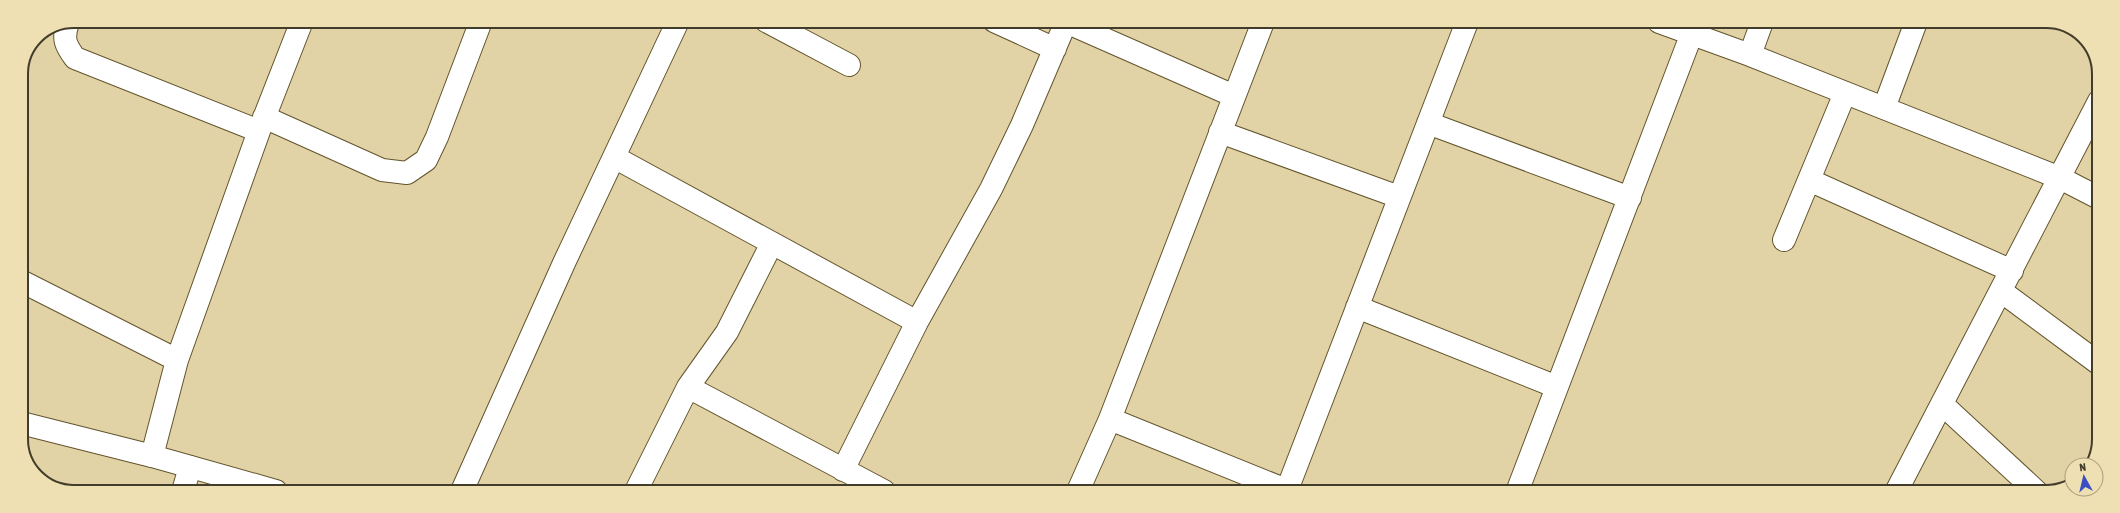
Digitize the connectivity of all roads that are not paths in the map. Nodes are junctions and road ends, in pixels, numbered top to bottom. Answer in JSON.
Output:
{"nodes":[{"id":1,"x":299,"y":28,"type":"edge"},
{"id":2,"x":478,"y":28,"type":"edge"},
{"id":3,"x":675,"y":28,"type":"edge"},
{"id":4,"x":779,"y":28,"type":"edge"},
{"id":5,"x":1008,"y":28,"type":"edge"},
{"id":6,"x":1064,"y":28,"type":"edge"},
{"id":7,"x":1080,"y":28,"type":"edge"},
{"id":8,"x":1261,"y":28,"type":"edge"},
{"id":9,"x":1465,"y":28,"type":"edge"},
{"id":10,"x":1677,"y":28,"type":"edge"},
{"id":11,"x":1760,"y":28,"type":"edge"},
{"id":12,"x":1914,"y":28,"type":"edge"},
{"id":13,"x":66,"y":29,"type":"edge"},
{"id":14,"x":1692,"y":33,"type":"junction"},
{"id":15,"x":1056,"y":49,"type":"junction"},
{"id":16,"x":1750,"y":56,"type":"junction"},
{"id":17,"x":849,"y":65,"type":"dead end"},
{"id":18,"x":1845,"y":93,"type":"junction"},
{"id":19,"x":1234,"y":96,"type":"junction"},
{"id":20,"x":1884,"y":108,"type":"junction"},
{"id":21,"x":2092,"y":115,"type":"edge"},
{"id":22,"x":1428,"y":123,"type":"junction"},
{"id":23,"x":261,"y":124,"type":"junction"},
{"id":24,"x":1220,"y":132,"type":"junction"},
{"id":25,"x":614,"y":157,"type":"junction"},
{"id":26,"x":2060,"y":178,"type":"junction"},
{"id":27,"x":1809,"y":180,"type":"junction"},
{"id":28,"x":2092,"y":194,"type":"edge"},
{"id":29,"x":1399,"y":197,"type":"junction"},
{"id":30,"x":1630,"y":198,"type":"junction"},
{"id":31,"x":1784,"y":240,"type":"dead end"},
{"id":32,"x":772,"y":243,"type":"junction"},
{"id":33,"x":2012,"y":271,"type":"junction"},
{"id":34,"x":28,"y":285,"type":"edge"},
{"id":35,"x":2001,"y":290,"type":"junction"},
{"id":36,"x":1357,"y":307,"type":"junction"},
{"id":37,"x":917,"y":322,"type":"junction"},
{"id":38,"x":2092,"y":358,"type":"edge"},
{"id":39,"x":177,"y":360,"type":"junction"},
{"id":40,"x":688,"y":387,"type":"junction"},
{"id":41,"x":1557,"y":387,"type":"junction"},
{"id":42,"x":1942,"y":404,"type":"junction"},
{"id":43,"x":1110,"y":419,"type":"junction"},
{"id":44,"x":28,"y":425,"type":"edge"},
{"id":45,"x":152,"y":456,"type":"junction"},
{"id":46,"x":190,"y":467,"type":"junction"},
{"id":47,"x":843,"y":470,"type":"junction"},
{"id":48,"x":186,"y":485,"type":"edge"},
{"id":49,"x":254,"y":485,"type":"edge"},
{"id":50,"x":465,"y":485,"type":"edge"},
{"id":51,"x":639,"y":485,"type":"edge"},
{"id":52,"x":872,"y":485,"type":"edge"},
{"id":53,"x":1081,"y":485,"type":"edge"},
{"id":54,"x":1274,"y":485,"type":"edge"},
{"id":55,"x":1291,"y":485,"type":"edge"},
{"id":56,"x":1520,"y":485,"type":"edge"},
{"id":57,"x":1900,"y":485,"type":"edge"},
{"id":58,"x":2029,"y":485,"type":"edge"}],
"edges":[{"from":1,"to":23,"type":"street"},
{"from":2,"to":23,"type":"street"},
{"from":3,"to":25,"type":"street"},
{"from":4,"to":17,"type":"street"},
{"from":5,"to":15,"type":"street"},
{"from":6,"to":15,"type":"street"},
{"from":7,"to":19,"type":"street"},
{"from":8,"to":19,"type":"street"},
{"from":9,"to":22,"type":"street"},
{"from":10,"to":14,"type":"street"},
{"from":11,"to":16,"type":"street"},
{"from":12,"to":20,"type":"street"},
{"from":13,"to":23,"type":"street"},
{"from":14,"to":16,"type":"street"},
{"from":14,"to":30,"type":"street"},
{"from":15,"to":37,"type":"street"},
{"from":16,"to":18,"type":"street"},
{"from":18,"to":20,"type":"street"},
{"from":18,"to":27,"type":"street"},
{"from":19,"to":24,"type":"street"},
{"from":20,"to":26,"type":"street"},
{"from":21,"to":26,"type":"street"},
{"from":22,"to":29,"type":"street"},
{"from":22,"to":30,"type":"street"},
{"from":23,"to":39,"type":"street"},
{"from":24,"to":29,"type":"street"},
{"from":24,"to":43,"type":"street"},
{"from":25,"to":32,"type":"street"},
{"from":25,"to":50,"type":"street"},
{"from":26,"to":28,"type":"street"},
{"from":26,"to":33,"type":"street"},
{"from":27,"to":31,"type":"street"},
{"from":27,"to":33,"type":"street"},
{"from":29,"to":36,"type":"street"},
{"from":30,"to":41,"type":"street"},
{"from":32,"to":37,"type":"street"},
{"from":32,"to":40,"type":"street"},
{"from":33,"to":35,"type":"street"},
{"from":34,"to":39,"type":"street"},
{"from":35,"to":38,"type":"street"},
{"from":35,"to":42,"type":"street"},
{"from":36,"to":41,"type":"street"},
{"from":36,"to":55,"type":"street"},
{"from":37,"to":47,"type":"street"},
{"from":39,"to":45,"type":"street"},
{"from":40,"to":47,"type":"street"},
{"from":40,"to":51,"type":"street"},
{"from":41,"to":56,"type":"street"},
{"from":42,"to":57,"type":"street"},
{"from":42,"to":58,"type":"street"},
{"from":43,"to":53,"type":"street"},
{"from":43,"to":54,"type":"street"},
{"from":44,"to":45,"type":"street"},
{"from":45,"to":46,"type":"street"},
{"from":46,"to":48,"type":"street"},
{"from":46,"to":49,"type":"street"},
{"from":47,"to":52,"type":"street"}]}
